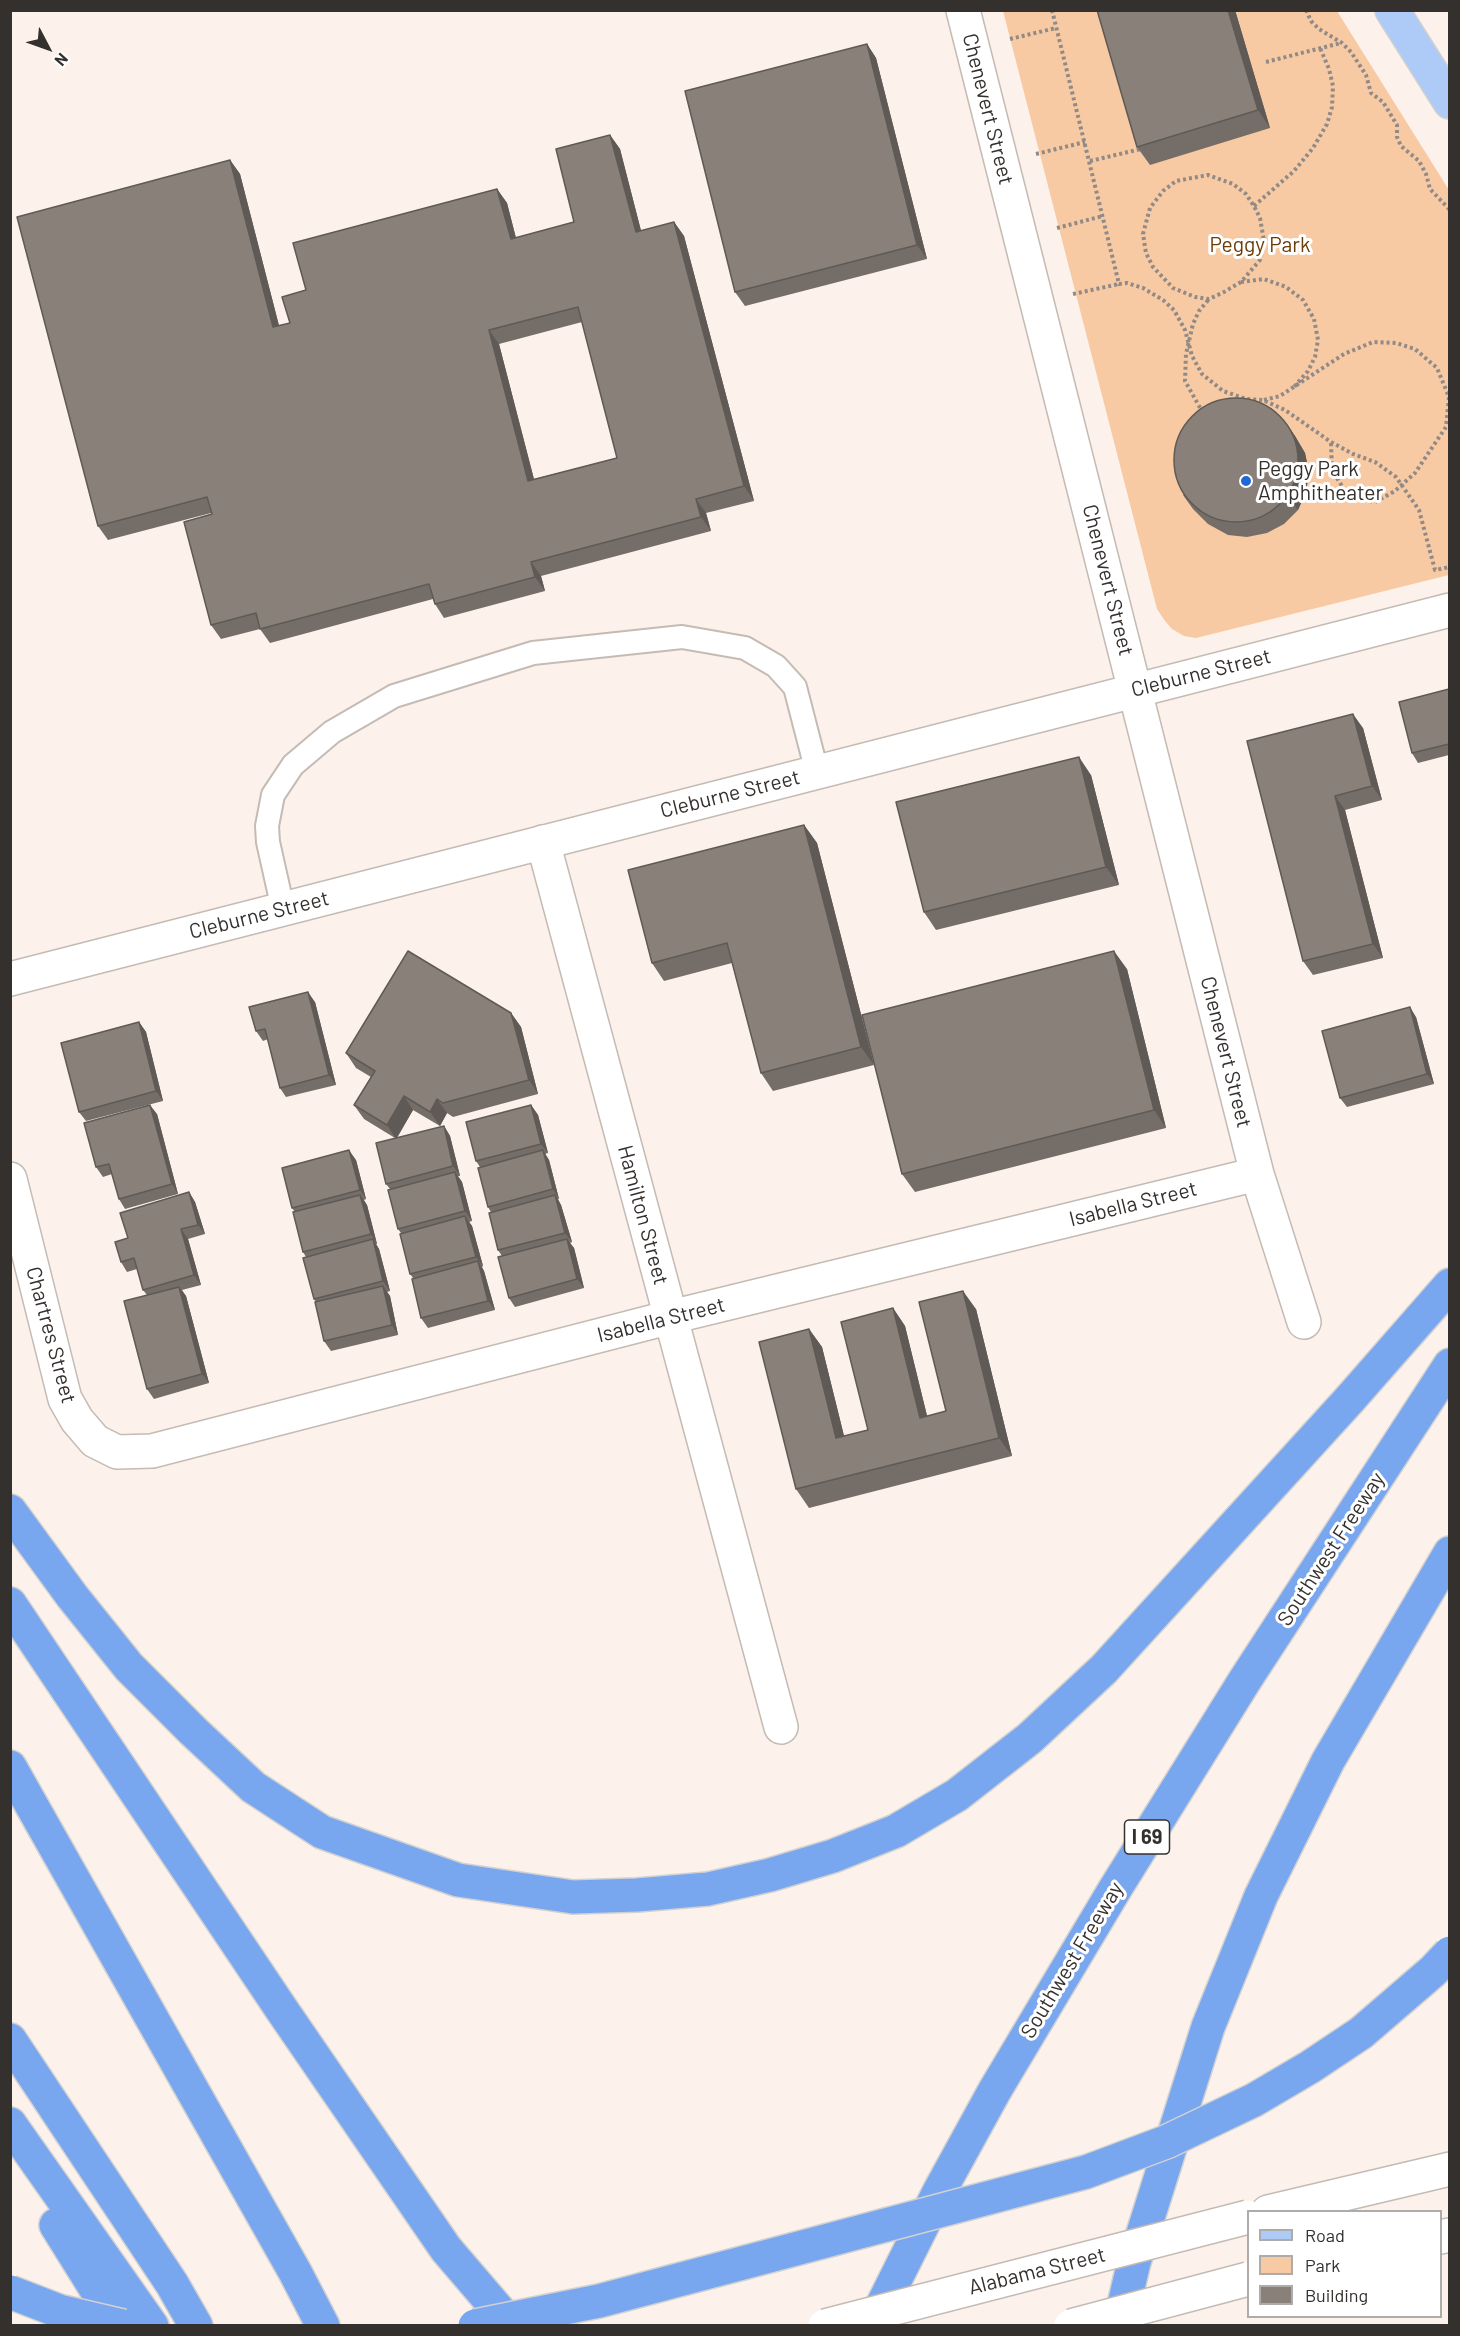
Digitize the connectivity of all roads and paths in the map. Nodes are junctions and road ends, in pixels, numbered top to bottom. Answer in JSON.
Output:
{"nodes":[{"id":1,"x":963,"y":10,"type":"edge"},
{"id":2,"x":1306,"y":10,"type":"edge"},
{"id":3,"x":1392,"y":10,"type":"edge"},
{"id":4,"x":1053,"y":11,"type":"edge"},
{"id":5,"x":1056,"y":28,"type":"junction"},
{"id":6,"x":1006,"y":40,"type":"dead end"},
{"id":7,"x":1342,"y":43,"type":"junction"},
{"id":8,"x":1320,"y":48,"type":"junction"},
{"id":9,"x":1266,"y":62,"type":"dead end"},
{"id":10,"x":1449,"y":102,"type":"edge"},
{"id":11,"x":1085,"y":142,"type":"junction"},
{"id":12,"x":1144,"y":149,"type":"edge"},
{"id":13,"x":1035,"y":154,"type":"dead end"},
{"id":14,"x":1090,"y":161,"type":"junction"},
{"id":15,"x":1254,"y":206,"type":"junction"},
{"id":16,"x":1449,"y":210,"type":"edge"},
{"id":17,"x":1103,"y":216,"type":"junction"},
{"id":18,"x":1054,"y":229,"type":"dead end"},
{"id":19,"x":1241,"y":282,"type":"junction"},
{"id":20,"x":1119,"y":284,"type":"junction"},
{"id":21,"x":1070,"y":295,"type":"dead end"},
{"id":22,"x":1209,"y":299,"type":"junction"},
{"id":23,"x":1189,"y":343,"type":"junction"},
{"id":24,"x":1294,"y":387,"type":"junction"},
{"id":25,"x":1246,"y":399,"type":"junction"},
{"id":26,"x":1263,"y":400,"type":"junction"},
{"id":27,"x":1238,"y":402,"type":"edge"},
{"id":28,"x":1211,"y":414,"type":"edge"},
{"id":29,"x":1448,"y":428,"type":"edge"},
{"id":30,"x":1331,"y":442,"type":"junction"},
{"id":31,"x":1402,"y":485,"type":"junction"},
{"id":32,"x":1449,"y":567,"type":"edge"},
{"id":33,"x":1449,"y":610,"type":"edge"},
{"id":34,"x":1136,"y":690,"type":"junction"},
{"id":35,"x":817,"y":772,"type":"junction"},
{"id":36,"x":543,"y":842,"type":"junction"},
{"id":37,"x":283,"y":909,"type":"junction"},
{"id":38,"x":10,"y":979,"type":"edge"},
{"id":39,"x":1257,"y":1174,"type":"junction"},
{"id":40,"x":10,"y":1179,"type":"edge"},
{"id":41,"x":1449,"y":1286,"type":"edge"},
{"id":42,"x":671,"y":1317,"type":"junction"},
{"id":43,"x":1304,"y":1322,"type":"dead end"},
{"id":44,"x":1449,"y":1365,"type":"edge"},
{"id":45,"x":77,"y":1420,"type":"joint"},
{"id":46,"x":10,"y":1511,"type":"edge"},
{"id":47,"x":1449,"y":1553,"type":"edge"},
{"id":48,"x":10,"y":1604,"type":"edge"},
{"id":49,"x":781,"y":1727,"type":"dead end"},
{"id":50,"x":10,"y":1767,"type":"edge"},
{"id":51,"x":1449,"y":1953,"type":"edge"},
{"id":52,"x":10,"y":2040,"type":"edge"},
{"id":53,"x":10,"y":2124,"type":"edge"},
{"id":54,"x":10,"y":2152,"type":"edge"},
{"id":55,"x":1449,"y":2169,"type":"edge"},
{"id":56,"x":1272,"y":2210,"type":"edge"},
{"id":57,"x":1247,"y":2217,"type":"edge"},
{"id":58,"x":1247,"y":2279,"type":"edge"},
{"id":59,"x":10,"y":2292,"type":"edge"},
{"id":60,"x":121,"y":2325,"type":"edge"},
{"id":61,"x":152,"y":2325,"type":"edge"},
{"id":62,"x":196,"y":2325,"type":"edge"},
{"id":63,"x":323,"y":2325,"type":"edge"},
{"id":64,"x":475,"y":2325,"type":"edge"},
{"id":65,"x":512,"y":2325,"type":"edge"},
{"id":66,"x":825,"y":2325,"type":"edge"},
{"id":67,"x":872,"y":2325,"type":"edge"},
{"id":68,"x":1071,"y":2325,"type":"edge"},
{"id":69,"x":1119,"y":2325,"type":"edge"}],
"edges":[{"from":1,"to":34,"type":"street","name":"Chenevert Street"},
{"from":2,"to":7,"type":"path"},
{"from":3,"to":10,"type":"main road"},
{"from":4,"to":5,"type":"path"},
{"from":5,"to":6,"type":"path"},
{"from":5,"to":11,"type":"path"},
{"from":7,"to":8,"type":"path"},
{"from":7,"to":16,"type":"path"},
{"from":8,"to":9,"type":"path"},
{"from":8,"to":15,"type":"path"},
{"from":11,"to":13,"type":"path"},
{"from":11,"to":14,"type":"path"},
{"from":12,"to":14,"type":"path"},
{"from":14,"to":17,"type":"path"},
{"from":15,"to":19,"type":"path"},
{"from":15,"to":22,"type":"path"},
{"from":17,"to":18,"type":"path"},
{"from":17,"to":20,"type":"path"},
{"from":19,"to":22,"type":"path"},
{"from":19,"to":24,"type":"path"},
{"from":20,"to":21,"type":"path"},
{"from":20,"to":23,"type":"path"},
{"from":22,"to":23,"type":"path"},
{"from":23,"to":25,"type":"path"},
{"from":23,"to":28,"type":"path"},
{"from":24,"to":26,"type":"path"},
{"from":24,"to":29,"type":"path"},
{"from":25,"to":26,"type":"path"},
{"from":25,"to":27,"type":"path"},
{"from":26,"to":30,"type":"path"},
{"from":29,"to":31,"type":"path"},
{"from":30,"to":31,"type":"path"},
{"from":30,"to":31,"type":"path"},
{"from":31,"to":32,"type":"path"},
{"from":33,"to":34,"type":"street","name":"Cleburne Street"},
{"from":34,"to":35,"type":"street","name":"Cleburne Street"},
{"from":34,"to":39,"type":"street","name":"Chenevert Street"},
{"from":35,"to":36,"type":"street","name":"Cleburne Street"},
{"from":35,"to":37,"type":"lane"},
{"from":36,"to":37,"type":"street","name":"Cleburne Street"},
{"from":36,"to":42,"type":"street","name":"Hamilton Street"},
{"from":37,"to":38,"type":"street","name":"Cleburne Street"},
{"from":39,"to":42,"type":"street","name":"Isabella Street"},
{"from":39,"to":43,"type":"street","name":"Chenevert Street"},
{"from":40,"to":45,"type":"street","name":"Chartres Street"},
{"from":41,"to":46,"type":"highway"},
{"from":42,"to":45,"type":"street","name":"Isabella Street"},
{"from":42,"to":49,"type":"street","name":"Hamilton Street"},
{"from":44,"to":67,"type":"highway","name":"Southwest Freeway","number":"I 69"},
{"from":47,"to":69,"type":"highway"},
{"from":48,"to":65,"type":"highway"},
{"from":50,"to":63,"type":"highway"},
{"from":51,"to":64,"type":"highway","bridge":true},
{"from":52,"to":62,"type":"highway"},
{"from":53,"to":61,"type":"highway"},
{"from":54,"to":60,"type":"highway"},
{"from":55,"to":56,"type":"street"},
{"from":57,"to":66,"type":"street","name":"Alabama Street","bridge":true},
{"from":58,"to":68,"type":"street","bridge":true},
{"from":59,"to":60,"type":"highway","bridge":true}]}
